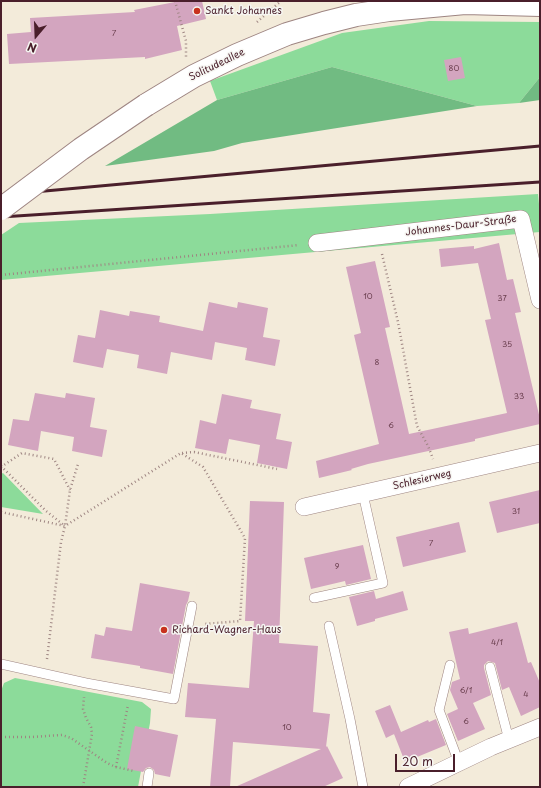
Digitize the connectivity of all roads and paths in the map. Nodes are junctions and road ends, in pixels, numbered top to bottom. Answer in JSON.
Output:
{"nodes":[{"id":1,"x":176,"y":1,"type":"edge"},
{"id":2,"x":465,"y":2,"type":"edge"},
{"id":3,"x":540,"y":4,"type":"edge"},
{"id":4,"x":186,"y":61,"type":"dead end"},
{"id":5,"x":1,"y":209,"type":"edge"},
{"id":6,"x":317,"y":243,"type":"joint"},
{"id":7,"x":381,"y":252,"type":"dead end"},
{"id":8,"x":1,"y":275,"type":"edge"},
{"id":9,"x":540,"y":300,"type":"edge"},
{"id":10,"x":182,"y":452,"type":"junction"},
{"id":11,"x":540,"y":453,"type":"edge"},
{"id":12,"x":78,"y":464,"type":"dead end"},
{"id":13,"x":1,"y":467,"type":"edge"},
{"id":14,"x":278,"y":469,"type":"dead end"},
{"id":15,"x":437,"y":477,"type":"junction"},
{"id":16,"x":70,"y":490,"type":"junction"},
{"id":17,"x":363,"y":494,"type":"junction"},
{"id":18,"x":304,"y":507,"type":"dead end"},
{"id":19,"x":1,"y":512,"type":"edge"},
{"id":20,"x":65,"y":526,"type":"junction"},
{"id":21,"x":314,"y":598,"type":"dead end"},
{"id":22,"x":192,"y":606,"type":"dead end"},
{"id":23,"x":188,"y":625,"type":"junction"},
{"id":24,"x":329,"y":626,"type":"dead end"},
{"id":25,"x":1,"y":664,"type":"edge"},
{"id":26,"x":450,"y":665,"type":"dead end"},
{"id":27,"x":490,"y":667,"type":"dead end"},
{"id":28,"x":45,"y":674,"type":"junction"},
{"id":29,"x":86,"y":683,"type":"junction"},
{"id":30,"x":131,"y":691,"type":"junction"},
{"id":31,"x":540,"y":727,"type":"edge"},
{"id":32,"x":1,"y":737,"type":"edge"},
{"id":33,"x":509,"y":740,"type":"junction"},
{"id":34,"x":90,"y":751,"type":"junction"},
{"id":35,"x":459,"y":763,"type":"junction"},
{"id":36,"x":116,"y":768,"type":"junction"},
{"id":37,"x":149,"y":774,"type":"joint"},
{"id":38,"x":83,"y":787,"type":"edge"},
{"id":39,"x":147,"y":787,"type":"edge"},
{"id":40,"x":363,"y":787,"type":"edge"},
{"id":41,"x":408,"y":787,"type":"edge"}],
"edges":[{"from":1,"to":4,"type":"path"},
{"from":2,"to":3,"type":"main road","name":"Solitudeallee"},
{"from":2,"to":5,"type":"main road","name":"Solitudeallee","bridge":true},
{"from":6,"to":8,"type":"path"},
{"from":6,"to":9,"type":"street","name":"Johannes-Daur-Straße"},
{"from":7,"to":15,"type":"path"},
{"from":10,"to":14,"type":"path"},
{"from":10,"to":20,"type":"path"},
{"from":10,"to":23,"type":"path"},
{"from":11,"to":15,"type":"street","name":"Schlesierweg"},
{"from":12,"to":16,"type":"path"},
{"from":13,"to":16,"type":"path"},
{"from":13,"to":20,"type":"path"},
{"from":15,"to":17,"type":"street","name":"Schlesierweg"},
{"from":16,"to":20,"type":"path"},
{"from":17,"to":18,"type":"street","name":"Schlesierweg"},
{"from":17,"to":21,"type":"lane"},
{"from":19,"to":20,"type":"path"},
{"from":20,"to":28,"type":"path"},
{"from":22,"to":23,"type":"lane"},
{"from":23,"to":30,"type":"lane"},
{"from":24,"to":40,"type":"lane"},
{"from":25,"to":28,"type":"lane"},
{"from":26,"to":35,"type":"lane"},
{"from":27,"to":33,"type":"lane"},
{"from":28,"to":29,"type":"lane"},
{"from":29,"to":30,"type":"lane"},
{"from":29,"to":34,"type":"path"},
{"from":30,"to":36,"type":"path"},
{"from":31,"to":33,"type":"street"},
{"from":32,"to":34,"type":"path"},
{"from":33,"to":35,"type":"street"},
{"from":34,"to":36,"type":"path"},
{"from":34,"to":38,"type":"path"},
{"from":35,"to":41,"type":"street"},
{"from":36,"to":37,"type":"path"},
{"from":37,"to":39,"type":"lane"}]}
